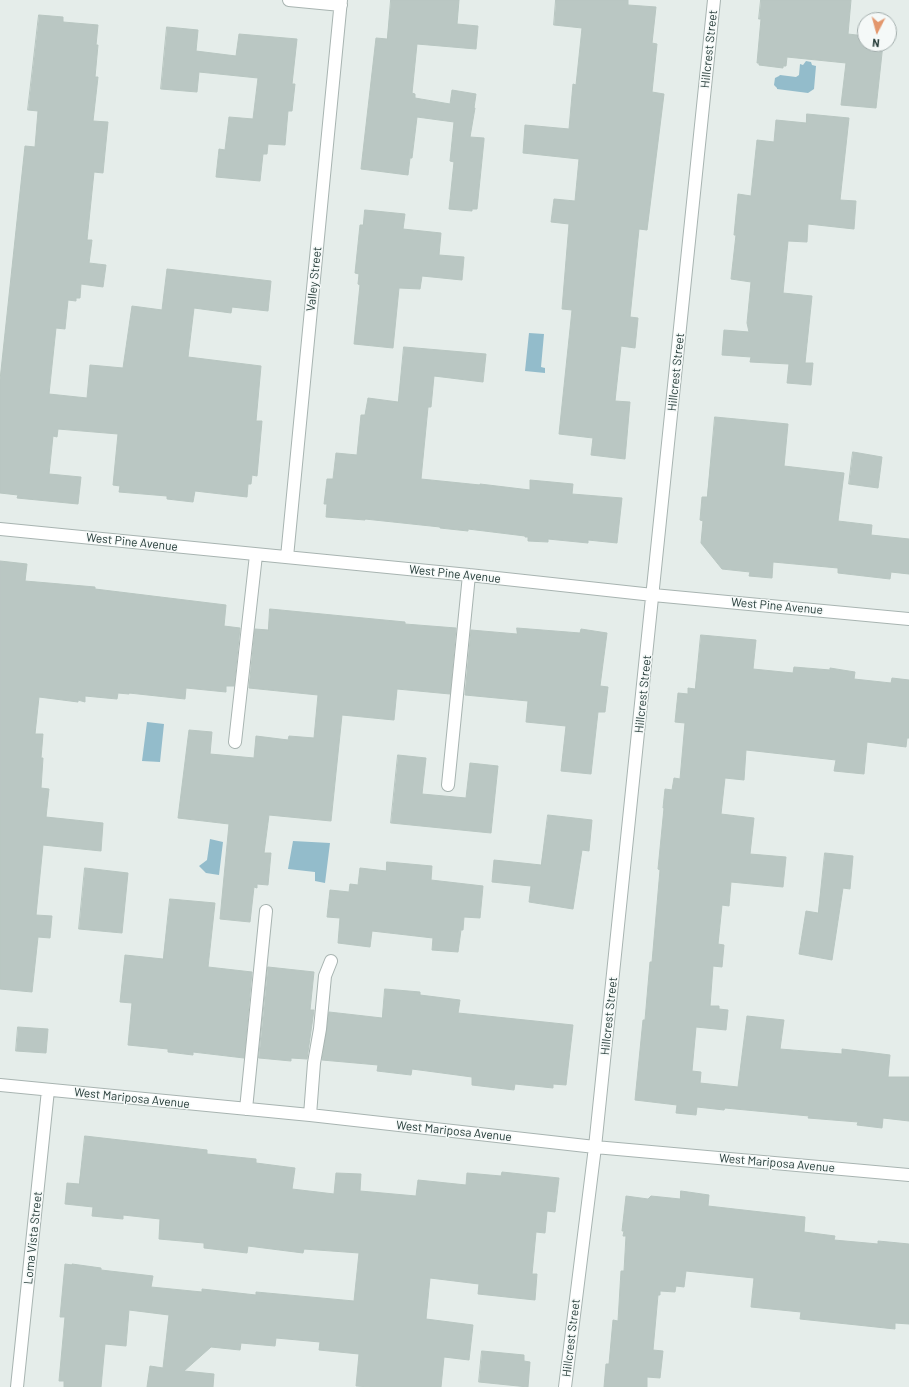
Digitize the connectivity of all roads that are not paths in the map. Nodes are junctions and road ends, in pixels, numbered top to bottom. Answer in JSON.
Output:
{"nodes":[{"id":1,"x":289,"y":0,"type":"edge"},
{"id":2,"x":714,"y":0,"type":"edge"},
{"id":3,"x":341,"y":2,"type":"edge"},
{"id":4,"x":0,"y":529,"type":"edge"},
{"id":5,"x":256,"y":555,"type":"junction"},
{"id":6,"x":287,"y":557,"type":"junction"},
{"id":7,"x":469,"y":575,"type":"junction"},
{"id":8,"x":653,"y":595,"type":"junction"},
{"id":9,"x":909,"y":619,"type":"edge"},
{"id":10,"x":235,"y":742,"type":"dead end"},
{"id":11,"x":448,"y":785,"type":"dead end"},
{"id":12,"x":266,"y":910,"type":"dead end"},
{"id":13,"x":331,"y":961,"type":"dead end"},
{"id":14,"x":0,"y":1085,"type":"edge"},
{"id":15,"x":48,"y":1090,"type":"junction"},
{"id":16,"x":246,"y":1109,"type":"junction"},
{"id":17,"x":310,"y":1115,"type":"junction"},
{"id":18,"x":595,"y":1147,"type":"junction"},
{"id":19,"x":909,"y":1175,"type":"edge"},
{"id":20,"x":17,"y":1387,"type":"edge"},
{"id":21,"x":565,"y":1387,"type":"edge"}],
"edges":[{"from":1,"to":3,"type":"street"},
{"from":2,"to":8,"type":"street","name":"Hillcrest Street"},
{"from":3,"to":6,"type":"street","name":"Valley Street"},
{"from":4,"to":5,"type":"street","name":"West Pine Avenue"},
{"from":5,"to":6,"type":"street","name":"West Pine Avenue"},
{"from":5,"to":10,"type":"street"},
{"from":6,"to":7,"type":"street","name":"West Pine Avenue"},
{"from":7,"to":8,"type":"street","name":"West Pine Avenue"},
{"from":7,"to":11,"type":"street"},
{"from":8,"to":9,"type":"street","name":"West Pine Avenue"},
{"from":8,"to":18,"type":"street","name":"Hillcrest Street"},
{"from":12,"to":16,"type":"street"},
{"from":13,"to":17,"type":"street"},
{"from":14,"to":15,"type":"street","name":"West Mariposa Avenue"},
{"from":15,"to":16,"type":"street","name":"West Mariposa Avenue"},
{"from":15,"to":20,"type":"street","name":"Loma Vista Street"},
{"from":16,"to":17,"type":"street","name":"West Mariposa Avenue"},
{"from":17,"to":18,"type":"street","name":"West Mariposa Avenue"},
{"from":18,"to":19,"type":"street","name":"West Mariposa Avenue"},
{"from":18,"to":21,"type":"street","name":"Hillcrest Street"}]}
